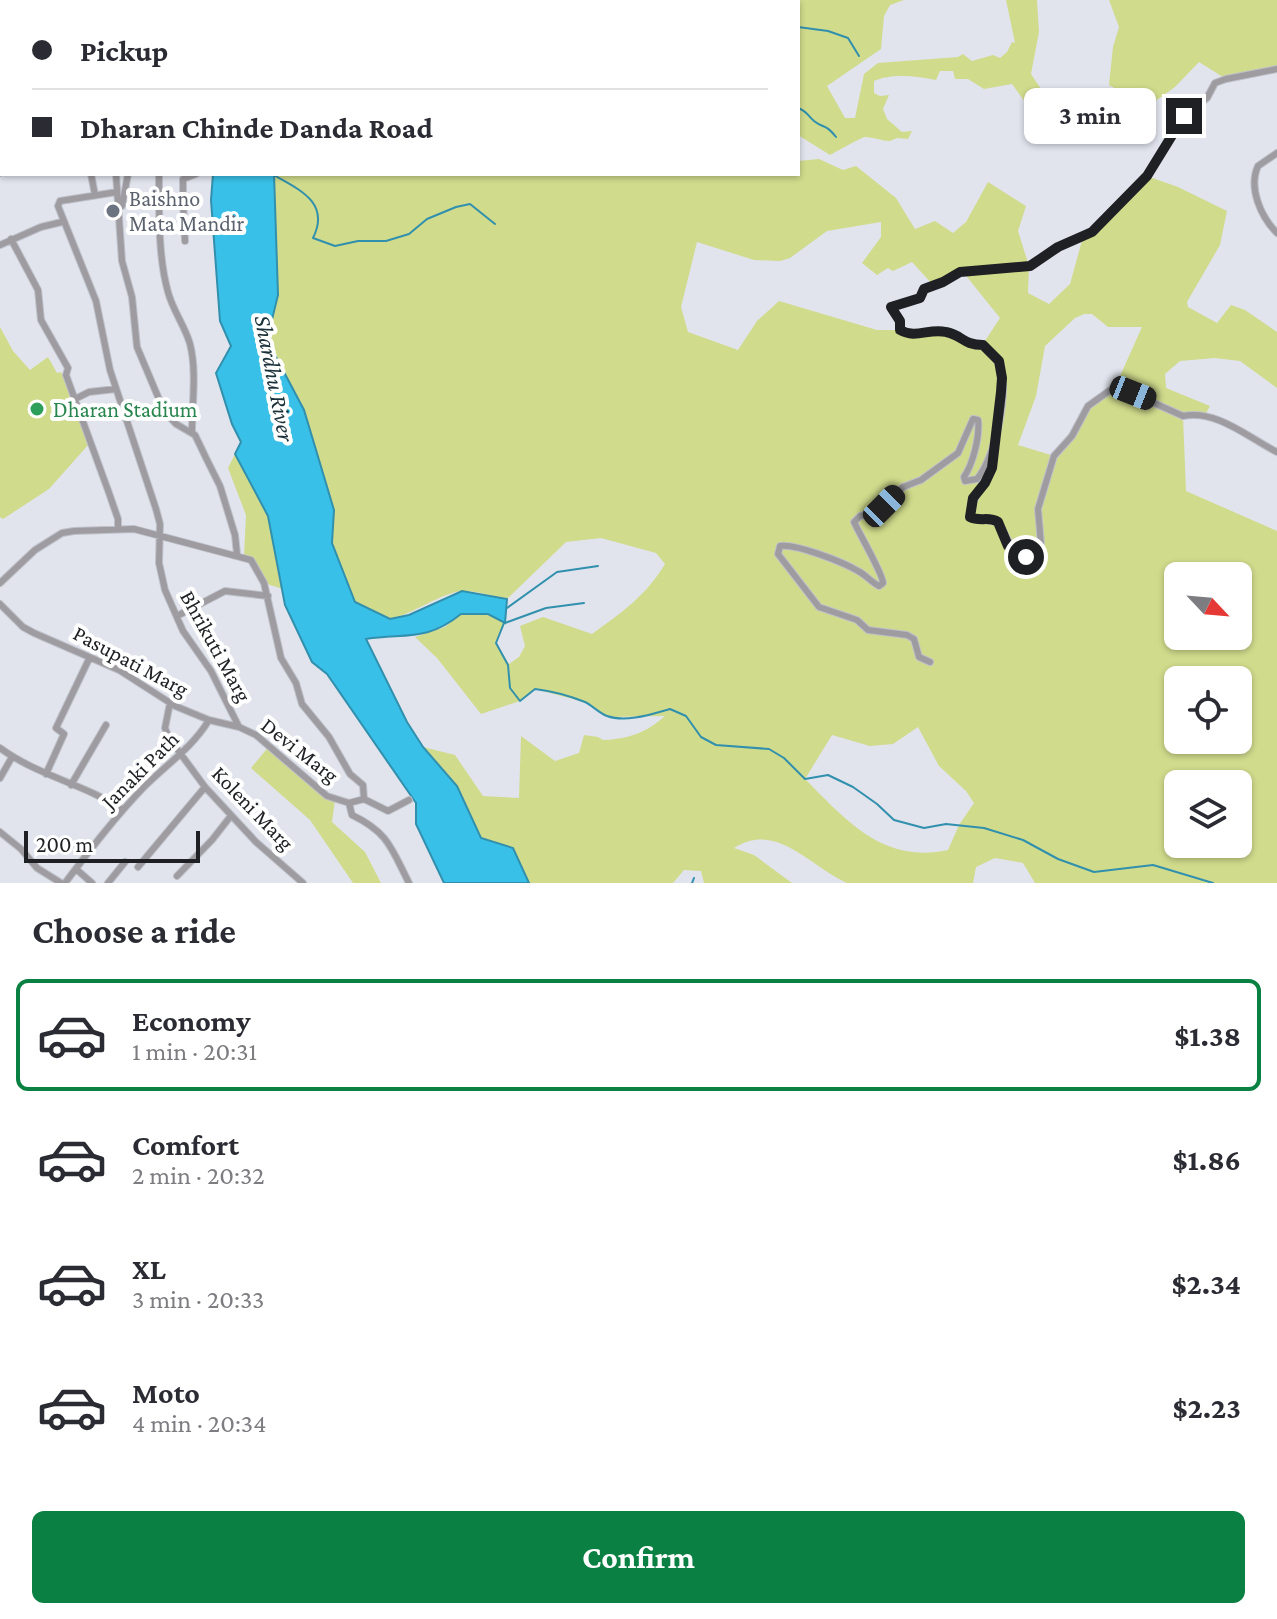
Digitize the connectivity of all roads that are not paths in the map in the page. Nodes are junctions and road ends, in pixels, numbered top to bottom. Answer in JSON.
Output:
{"nodes":[{"id":1,"x":1277,"y":69,"type":"edge"},
{"id":2,"x":1277,"y":153,"type":"edge"},
{"id":3,"x":91,"y":176,"type":"edge"},
{"id":4,"x":116,"y":176,"type":"edge"},
{"id":5,"x":128,"y":176,"type":"edge"},
{"id":6,"x":159,"y":176,"type":"edge"},
{"id":7,"x":191,"y":176,"type":"edge"},
{"id":8,"x":117,"y":192,"type":"junction"},
{"id":9,"x":95,"y":195,"type":"junction"},
{"id":10,"x":183,"y":200,"type":"junction"},
{"id":11,"x":161,"y":204,"type":"junction"},
{"id":12,"x":121,"y":214,"type":"junction"},
{"id":13,"x":62,"y":222,"type":"junction"},
{"id":14,"x":1277,"y":233,"type":"edge"},
{"id":15,"x":11,"y":239,"type":"junction"},
{"id":16,"x":185,"y":241,"type":"dead end"},
{"id":17,"x":0,"y":245,"type":"edge"},
{"id":18,"x":116,"y":389,"type":"junction"},
{"id":19,"x":75,"y":399,"type":"junction"},
{"id":20,"x":192,"y":432,"type":"junction"},
{"id":21,"x":1277,"y":452,"type":"edge"},
{"id":22,"x":992,"y":455,"type":"junction"},
{"id":23,"x":118,"y":528,"type":"junction"},
{"id":24,"x":158,"y":535,"type":"junction"},
{"id":25,"x":237,"y":554,"type":"junction"},
{"id":26,"x":0,"y":583,"type":"edge"},
{"id":27,"x":268,"y":596,"type":"junction"},
{"id":28,"x":0,"y":604,"type":"edge"},
{"id":29,"x":177,"y":616,"type":"junction"},
{"id":30,"x":89,"y":659,"type":"junction"},
{"id":31,"x":930,"y":662,"type":"dead end"},
{"id":32,"x":170,"y":703,"type":"junction"},
{"id":33,"x":209,"y":720,"type":"junction"},
{"id":34,"x":106,"y":725,"type":"dead end"},
{"id":35,"x":239,"y":727,"type":"junction"},
{"id":36,"x":0,"y":748,"type":"edge"},
{"id":37,"x":182,"y":754,"type":"junction"},
{"id":38,"x":12,"y":757,"type":"junction"},
{"id":39,"x":46,"y":774,"type":"junction"},
{"id":40,"x":0,"y":778,"type":"edge"},
{"id":41,"x":71,"y":785,"type":"junction"},
{"id":42,"x":205,"y":787,"type":"junction"},
{"id":43,"x":364,"y":799,"type":"junction"},
{"id":44,"x":409,"y":800,"type":"dead end"},
{"id":45,"x":349,"y":803,"type":"junction"},
{"id":46,"x":123,"y":810,"type":"junction"},
{"id":47,"x":230,"y":817,"type":"junction"},
{"id":48,"x":0,"y":832,"type":"edge"},
{"id":49,"x":125,"y":862,"type":"dead end"},
{"id":50,"x":138,"y":867,"type":"dead end"},
{"id":51,"x":76,"y":869,"type":"junction"},
{"id":52,"x":177,"y":876,"type":"dead end"},
{"id":53,"x":63,"y":883,"type":"edge"},
{"id":54,"x":92,"y":883,"type":"edge"},
{"id":55,"x":108,"y":883,"type":"edge"},
{"id":56,"x":303,"y":883,"type":"edge"},
{"id":57,"x":409,"y":883,"type":"edge"}],
"edges":[{"from":1,"to":22,"type":"street"},
{"from":2,"to":14,"type":"street"},
{"from":3,"to":9,"type":"street"},
{"from":4,"to":8,"type":"street"},
{"from":5,"to":12,"type":"street"},
{"from":6,"to":11,"type":"street"},
{"from":7,"to":10,"type":"street"},
{"from":8,"to":9,"type":"street"},
{"from":8,"to":12,"type":"street"},
{"from":9,"to":13,"type":"street"},
{"from":10,"to":11,"type":"street"},
{"from":10,"to":16,"type":"street"},
{"from":11,"to":20,"type":"street"},
{"from":12,"to":20,"type":"street"},
{"from":13,"to":15,"type":"street"},
{"from":13,"to":18,"type":"street","name":"Bhrikuti Marg"},
{"from":15,"to":17,"type":"street"},
{"from":15,"to":19,"type":"street"},
{"from":18,"to":19,"type":"street"},
{"from":18,"to":24,"type":"street","name":"Bhrikuti Marg"},
{"from":19,"to":23,"type":"street"},
{"from":20,"to":25,"type":"street"},
{"from":21,"to":22,"type":"street"},
{"from":22,"to":31,"type":"street"},
{"from":23,"to":24,"type":"street"},
{"from":23,"to":26,"type":"street"},
{"from":24,"to":25,"type":"street"},
{"from":24,"to":29,"type":"street","name":"Bhrikuti Marg"},
{"from":25,"to":27,"type":"street"},
{"from":27,"to":29,"type":"street"},
{"from":27,"to":43,"type":"street"},
{"from":28,"to":30,"type":"street","name":"Pasupati Marg"},
{"from":29,"to":35,"type":"street","name":"Bhrikuti Marg"},
{"from":30,"to":32,"type":"street","name":"Pasupati Marg"},
{"from":30,"to":39,"type":"street"},
{"from":32,"to":33,"type":"street","name":"Pasupati Marg"},
{"from":32,"to":37,"type":"street","name":"Koleni Marg"},
{"from":33,"to":35,"type":"street","name":"Pasupati Marg"},
{"from":33,"to":37,"type":"street","name":"Janaki Path"},
{"from":34,"to":41,"type":"street"},
{"from":35,"to":45,"type":"street","name":"Devi Marg"},
{"from":36,"to":38,"type":"street"},
{"from":37,"to":42,"type":"street","name":"Koleni Marg"},
{"from":37,"to":46,"type":"street","name":"Janaki Path"},
{"from":38,"to":39,"type":"street"},
{"from":38,"to":40,"type":"street"},
{"from":39,"to":41,"type":"street"},
{"from":41,"to":46,"type":"street"},
{"from":42,"to":47,"type":"street","name":"Koleni Marg"},
{"from":42,"to":50,"type":"street"},
{"from":43,"to":44,"type":"street"},
{"from":43,"to":45,"type":"street","name":"Devi Marg"},
{"from":45,"to":57,"type":"street"},
{"from":46,"to":51,"type":"street","name":"Janaki Path"},
{"from":47,"to":52,"type":"street"},
{"from":47,"to":56,"type":"street","name":"Koleni Marg"},
{"from":48,"to":53,"type":"street"},
{"from":49,"to":55,"type":"street"},
{"from":51,"to":53,"type":"street","name":"Janaki Path"},
{"from":51,"to":54,"type":"street"}]}
